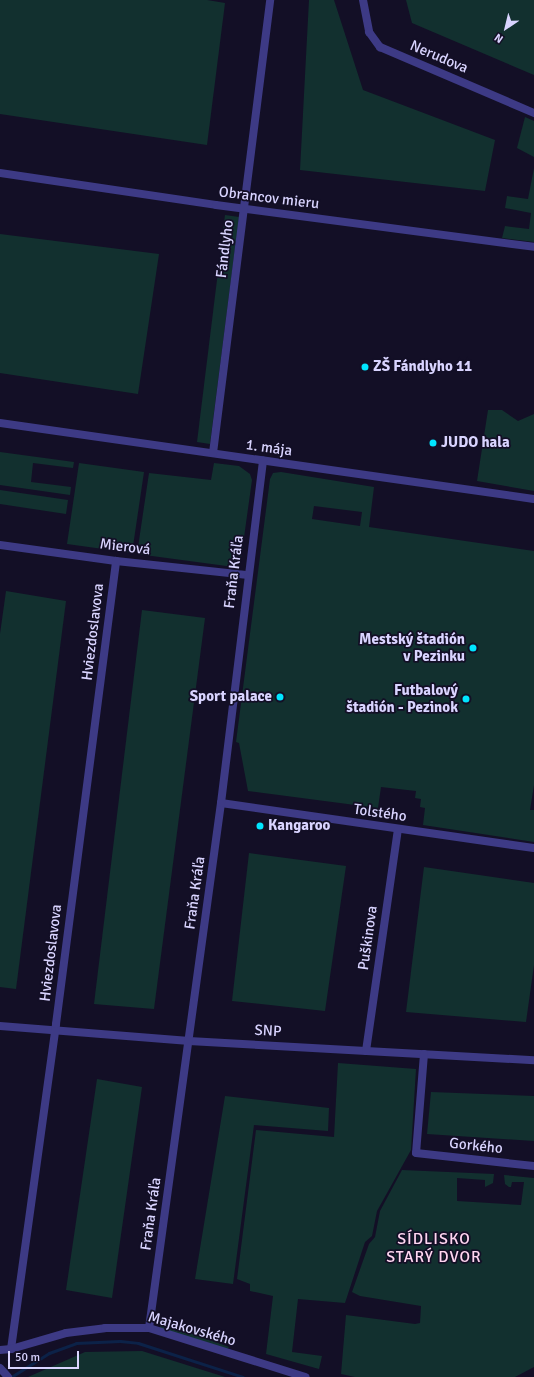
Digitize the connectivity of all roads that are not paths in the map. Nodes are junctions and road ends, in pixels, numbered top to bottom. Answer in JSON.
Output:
{"nodes":[{"id":1,"x":270,"y":0,"type":"edge"},
{"id":2,"x":363,"y":0,"type":"edge"},
{"id":3,"x":534,"y":113,"type":"edge"},
{"id":4,"x":0,"y":173,"type":"edge"},
{"id":5,"x":245,"y":209,"type":"junction"},
{"id":6,"x":534,"y":247,"type":"edge"},
{"id":7,"x":0,"y":423,"type":"edge"},
{"id":8,"x":213,"y":454,"type":"junction"},
{"id":9,"x":263,"y":461,"type":"junction"},
{"id":10,"x":534,"y":499,"type":"edge"},
{"id":11,"x":0,"y":545,"type":"edge"},
{"id":12,"x":116,"y":561,"type":"junction"},
{"id":13,"x":248,"y":575,"type":"junction"},
{"id":14,"x":221,"y":803,"type":"junction"},
{"id":15,"x":398,"y":830,"type":"junction"},
{"id":16,"x":534,"y":848,"type":"edge"},
{"id":17,"x":0,"y":1026,"type":"edge"},
{"id":18,"x":55,"y":1031,"type":"junction"},
{"id":19,"x":189,"y":1041,"type":"junction"},
{"id":20,"x":366,"y":1051,"type":"junction"},
{"id":21,"x":424,"y":1054,"type":"junction"},
{"id":22,"x":534,"y":1060,"type":"edge"},
{"id":23,"x":534,"y":1166,"type":"edge"},
{"id":24,"x":150,"y":1328,"type":"junction"},
{"id":25,"x":11,"y":1349,"type":"junction"},
{"id":26,"x":0,"y":1350,"type":"edge"},
{"id":27,"x":305,"y":1377,"type":"edge"}],
"edges":[{"from":1,"to":5,"type":"street","name":"Fándlyho"},
{"from":2,"to":3,"type":"street","name":"Nerudova"},
{"from":4,"to":5,"type":"street","name":"Obrancov mieru"},
{"from":5,"to":6,"type":"street","name":"Obrancov mieru"},
{"from":5,"to":8,"type":"street","name":"Fándlyho"},
{"from":7,"to":8,"type":"street","name":"1. mája"},
{"from":8,"to":9,"type":"street","name":"1. mája"},
{"from":9,"to":10,"type":"street","name":"1. mája"},
{"from":9,"to":13,"type":"street","name":"Fraňa Kráľa"},
{"from":11,"to":12,"type":"street","name":"Mierová"},
{"from":12,"to":13,"type":"street","name":"Mierová"},
{"from":12,"to":18,"type":"street","name":"Hviezdoslavova"},
{"from":13,"to":14,"type":"street","name":"Fraňa Kráľa"},
{"from":14,"to":15,"type":"street","name":"Tolstého"},
{"from":14,"to":19,"type":"street","name":"Fraňa Kráľa"},
{"from":15,"to":16,"type":"street","name":"Tolstého"},
{"from":15,"to":20,"type":"street","name":"Puškinova"},
{"from":17,"to":18,"type":"street","name":"SNP"},
{"from":18,"to":19,"type":"street","name":"SNP"},
{"from":18,"to":25,"type":"street","name":"Hviezdoslavova"},
{"from":19,"to":20,"type":"street","name":"SNP"},
{"from":19,"to":24,"type":"street","name":"Fraňa Kráľa"},
{"from":20,"to":21,"type":"street","name":"SNP"},
{"from":21,"to":22,"type":"street","name":"SNP"},
{"from":21,"to":23,"type":"street","name":"Gorkého"},
{"from":24,"to":25,"type":"street","name":"Majakovského"},
{"from":24,"to":27,"type":"street","name":"Majakovského"},
{"from":25,"to":26,"type":"street","name":"Majakovského"}]}
